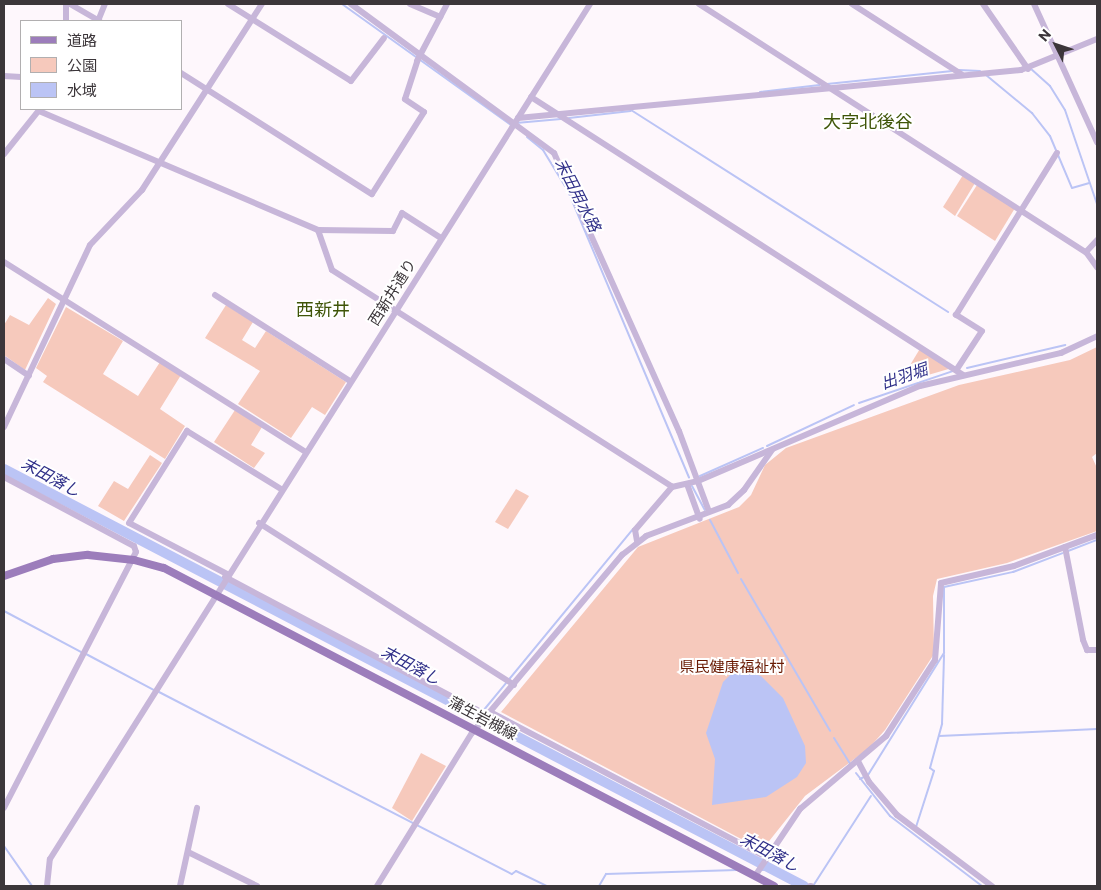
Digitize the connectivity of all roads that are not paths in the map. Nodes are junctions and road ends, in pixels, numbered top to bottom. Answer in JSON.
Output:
{"nodes":[{"id":1,"x":66,"y":4,"type":"edge"},
{"id":2,"x":70,"y":4,"type":"edge"},
{"id":3,"x":105,"y":4,"type":"edge"},
{"id":4,"x":228,"y":4,"type":"edge"},
{"id":5,"x":262,"y":4,"type":"edge"},
{"id":6,"x":351,"y":4,"type":"edge"},
{"id":7,"x":413,"y":4,"type":"edge"},
{"id":8,"x":447,"y":4,"type":"edge"},
{"id":9,"x":590,"y":4,"type":"edge"},
{"id":10,"x":699,"y":4,"type":"edge"},
{"id":11,"x":852,"y":4,"type":"edge"},
{"id":12,"x":983,"y":4,"type":"edge"},
{"id":13,"x":1034,"y":4,"type":"edge"},
{"id":14,"x":440,"y":16,"type":"junction"},
{"id":15,"x":252,"y":19,"type":"junction"},
{"id":16,"x":66,"y":20,"type":"edge"},
{"id":17,"x":97,"y":20,"type":"edge"},
{"id":18,"x":99,"y":20,"type":"edge"},
{"id":19,"x":384,"y":38,"type":"dead end"},
{"id":20,"x":1097,"y":39,"type":"edge"},
{"id":21,"x":420,"y":54,"type":"junction"},
{"id":22,"x":1058,"y":58,"type":"junction"},
{"id":23,"x":1028,"y":69,"type":"junction"},
{"id":24,"x":182,"y":74,"type":"edge"},
{"id":25,"x":961,"y":74,"type":"junction"},
{"id":26,"x":4,"y":76,"type":"edge"},
{"id":27,"x":20,"y":77,"type":"edge"},
{"id":28,"x":829,"y":87,"type":"junction"},
{"id":29,"x":207,"y":89,"type":"junction"},
{"id":30,"x":531,"y":97,"type":"junction"},
{"id":31,"x":39,"y":110,"type":"edge"},
{"id":32,"x":562,"y":116,"type":"junction"},
{"id":33,"x":516,"y":121,"type":"junction"},
{"id":34,"x":1097,"y":142,"type":"edge"},
{"id":35,"x":1057,"y":153,"type":"dead end"},
{"id":36,"x":4,"y":154,"type":"edge"},
{"id":37,"x":160,"y":163,"type":"junction"},
{"id":38,"x":1021,"y":209,"type":"junction"},
{"id":39,"x":318,"y":230,"type":"junction"},
{"id":40,"x":441,"y":238,"type":"junction"},
{"id":41,"x":1097,"y":240,"type":"edge"},
{"id":42,"x":1086,"y":252,"type":"junction"},
{"id":43,"x":4,"y":262,"type":"edge"},
{"id":44,"x":1097,"y":267,"type":"edge"},
{"id":45,"x":216,"y":295,"type":"dead end"},
{"id":46,"x":65,"y":302,"type":"junction"},
{"id":47,"x":396,"y":310,"type":"junction"},
{"id":48,"x":1097,"y":336,"type":"edge"},
{"id":49,"x":4,"y":359,"type":"edge"},
{"id":50,"x":957,"y":369,"type":"junction"},
{"id":51,"x":963,"y":375,"type":"junction"},
{"id":52,"x":29,"y":376,"type":"junction"},
{"id":53,"x":350,"y":381,"type":"junction"},
{"id":54,"x":4,"y":427,"type":"edge"},
{"id":55,"x":772,"y":450,"type":"junction"},
{"id":56,"x":306,"y":452,"type":"junction"},
{"id":57,"x":4,"y":477,"type":"edge"},
{"id":58,"x":698,"y":481,"type":"junction"},
{"id":59,"x":687,"y":484,"type":"junction"},
{"id":60,"x":672,"y":487,"type":"junction"},
{"id":61,"x":281,"y":489,"type":"junction"},
{"id":62,"x":708,"y":509,"type":"dead end"},
{"id":63,"x":700,"y":519,"type":"junction"},
{"id":64,"x":259,"y":523,"type":"junction"},
{"id":65,"x":1097,"y":535,"type":"edge"},
{"id":66,"x":637,"y":541,"type":"junction"},
{"id":67,"x":1065,"y":547,"type":"junction"},
{"id":68,"x":134,"y":560,"type":"junction"},
{"id":69,"x":226,"y":575,"type":"junction"},
{"id":70,"x":4,"y":576,"type":"edge"},
{"id":71,"x":215,"y":594,"type":"junction"},
{"id":72,"x":1097,"y":650,"type":"edge"},
{"id":73,"x":514,"y":685,"type":"junction"},
{"id":74,"x":490,"y":714,"type":"junction"},
{"id":75,"x":478,"y":730,"type":"junction"},
{"id":76,"x":859,"y":763,"type":"junction"},
{"id":77,"x":4,"y":808,"type":"edge"},
{"id":78,"x":197,"y":808,"type":"dead end"},
{"id":79,"x":188,"y":852,"type":"junction"},
{"id":80,"x":766,"y":857,"type":"junction"},
{"id":81,"x":755,"y":876,"type":"junction"},
{"id":82,"x":47,"y":886,"type":"edge"},
{"id":83,"x":180,"y":886,"type":"edge"},
{"id":84,"x":257,"y":886,"type":"edge"},
{"id":85,"x":376,"y":886,"type":"edge"},
{"id":86,"x":774,"y":886,"type":"edge"},
{"id":87,"x":992,"y":886,"type":"edge"}],
"edges":[{"from":1,"to":16,"type":"street"},
{"from":2,"to":17,"type":"street"},
{"from":3,"to":18,"type":"street"},
{"from":4,"to":15,"type":"street"},
{"from":5,"to":15,"type":"street"},
{"from":6,"to":21,"type":"street"},
{"from":7,"to":14,"type":"street"},
{"from":8,"to":14,"type":"street"},
{"from":9,"to":30,"type":"street","name":"西新井通り"},
{"from":10,"to":28,"type":"street"},
{"from":11,"to":25,"type":"street"},
{"from":12,"to":23,"type":"street"},
{"from":13,"to":22,"type":"street"},
{"from":14,"to":21,"type":"street"},
{"from":15,"to":19,"type":"street"},
{"from":15,"to":29,"type":"street"},
{"from":20,"to":22,"type":"street"},
{"from":21,"to":29,"type":"street"},
{"from":21,"to":33,"type":"street"},
{"from":22,"to":23,"type":"street"},
{"from":22,"to":34,"type":"street"},
{"from":23,"to":25,"type":"street"},
{"from":24,"to":29,"type":"street"},
{"from":25,"to":28,"type":"street"},
{"from":26,"to":27,"type":"street"},
{"from":28,"to":32,"type":"street"},
{"from":28,"to":38,"type":"street"},
{"from":29,"to":37,"type":"street"},
{"from":30,"to":32,"type":"street"},
{"from":30,"to":33,"type":"street","name":"西新井通り"},
{"from":31,"to":36,"type":"street"},
{"from":31,"to":37,"type":"street"},
{"from":32,"to":33,"type":"street"},
{"from":32,"to":50,"type":"street"},
{"from":33,"to":40,"type":"street","name":"西新井通り"},
{"from":33,"to":58,"type":"street"},
{"from":35,"to":38,"type":"street"},
{"from":37,"to":39,"type":"street"},
{"from":37,"to":46,"type":"street"},
{"from":38,"to":42,"type":"street"},
{"from":38,"to":50,"type":"street"},
{"from":39,"to":40,"type":"street"},
{"from":39,"to":47,"type":"street"},
{"from":40,"to":47,"type":"street","name":"西新井通り"},
{"from":41,"to":42,"type":"street"},
{"from":42,"to":44,"type":"street"},
{"from":43,"to":46,"type":"street"},
{"from":45,"to":53,"type":"street"},
{"from":46,"to":52,"type":"street"},
{"from":46,"to":56,"type":"street"},
{"from":47,"to":53,"type":"street","name":"西新井通り"},
{"from":47,"to":60,"type":"street"},
{"from":48,"to":51,"type":"street"},
{"from":49,"to":52,"type":"street"},
{"from":50,"to":51,"type":"street"},
{"from":51,"to":55,"type":"street"},
{"from":52,"to":54,"type":"street"},
{"from":53,"to":56,"type":"street","name":"西新井通り"},
{"from":55,"to":58,"type":"street"},
{"from":55,"to":63,"type":"street"},
{"from":56,"to":61,"type":"street","name":"西新井通り"},
{"from":57,"to":68,"type":"street"},
{"from":58,"to":59,"type":"street"},
{"from":58,"to":62,"type":"street"},
{"from":59,"to":60,"type":"street"},
{"from":59,"to":63,"type":"street"},
{"from":60,"to":66,"type":"street"},
{"from":61,"to":64,"type":"street","name":"西新井通り"},
{"from":61,"to":69,"type":"street"},
{"from":63,"to":66,"type":"street"},
{"from":64,"to":69,"type":"street","name":"西新井通り"},
{"from":64,"to":73,"type":"street"},
{"from":65,"to":67,"type":"street"},
{"from":66,"to":73,"type":"street"},
{"from":67,"to":72,"type":"street"},
{"from":67,"to":76,"type":"street"},
{"from":68,"to":70,"type":"main road","name":"蒲生岩槻線"},
{"from":68,"to":71,"type":"main road","name":"蒲生岩槻線"},
{"from":68,"to":77,"type":"street"},
{"from":69,"to":71,"type":"street","name":"西新井通り"},
{"from":69,"to":74,"type":"street"},
{"from":71,"to":75,"type":"main road","name":"蒲生岩槻線"},
{"from":71,"to":82,"type":"street","name":"西新井通り"},
{"from":73,"to":74,"type":"street"},
{"from":74,"to":75,"type":"street"},
{"from":74,"to":80,"type":"street"},
{"from":75,"to":81,"type":"main road","name":"蒲生岩槻線"},
{"from":75,"to":85,"type":"street"},
{"from":76,"to":80,"type":"street"},
{"from":76,"to":87,"type":"street"},
{"from":78,"to":79,"type":"street"},
{"from":79,"to":83,"type":"street"},
{"from":79,"to":84,"type":"street"},
{"from":80,"to":81,"type":"street"},
{"from":81,"to":86,"type":"main road","name":"蒲生岩槻線"}]}
